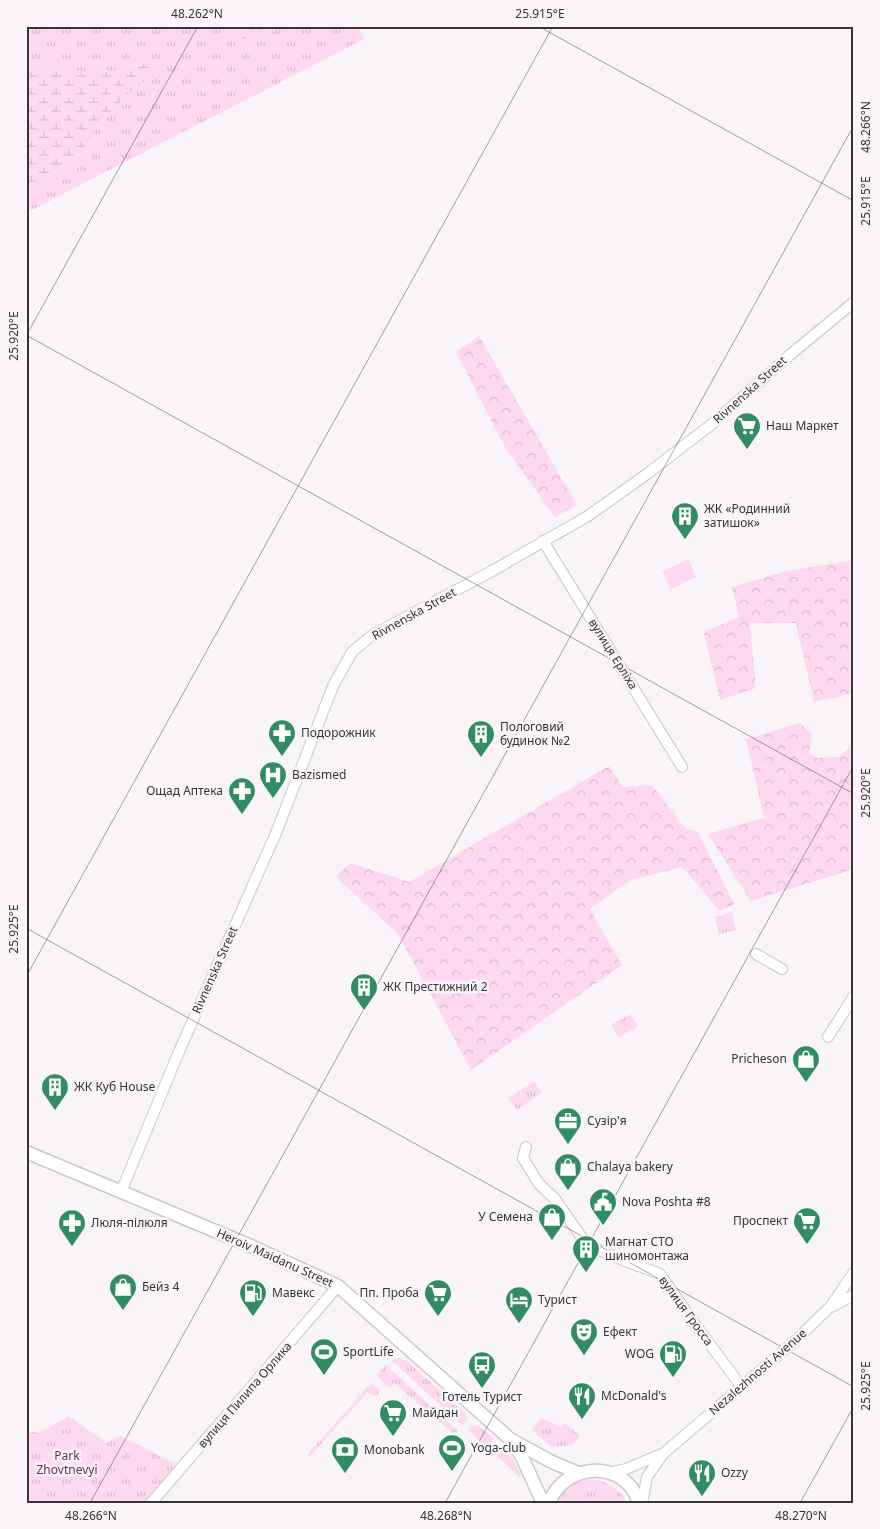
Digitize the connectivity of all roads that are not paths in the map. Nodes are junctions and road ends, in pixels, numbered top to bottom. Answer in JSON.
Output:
{"nodes":[{"id":1,"x":854,"y":302,"type":"edge"},
{"id":2,"x":543,"y":541,"type":"junction"},
{"id":3,"x":682,"y":767,"type":"dead end"},
{"id":4,"x":756,"y":954,"type":"dead end"},
{"id":5,"x":782,"y":969,"type":"dead end"},
{"id":6,"x":854,"y":996,"type":"edge"},
{"id":7,"x":828,"y":1037,"type":"dead end"},
{"id":8,"x":526,"y":1147,"type":"dead end"},
{"id":9,"x":26,"y":1152,"type":"edge"},
{"id":10,"x":121,"y":1192,"type":"junction"},
{"id":11,"x":854,"y":1272,"type":"edge"},
{"id":12,"x":338,"y":1286,"type":"junction"},
{"id":13,"x":854,"y":1295,"type":"edge"},
{"id":14,"x":829,"y":1308,"type":"junction"},
{"id":15,"x":741,"y":1386,"type":"junction"},
{"id":16,"x":510,"y":1439,"type":"junction"},
{"id":17,"x":664,"y":1453,"type":"junction"},
{"id":18,"x":578,"y":1473,"type":"junction"},
{"id":19,"x":608,"y":1473,"type":"junction"},
{"id":20,"x":151,"y":1503,"type":"edge"},
{"id":21,"x":543,"y":1503,"type":"edge"},
{"id":22,"x":549,"y":1503,"type":"edge"},
{"id":23,"x":641,"y":1503,"type":"edge"}],
"edges":[{"from":1,"to":2,"type":"street","name":"Rivnenska Street"},
{"from":2,"to":3,"type":"street","name":"вулиця Ерліха"},
{"from":2,"to":10,"type":"street","name":"Rivnenska Street"},
{"from":4,"to":5,"type":"street"},
{"from":6,"to":7,"type":"street"},
{"from":8,"to":15,"type":"street","name":"вулиця Гросса"},
{"from":9,"to":10,"type":"main road","name":"Heroiv Maidanu Street"},
{"from":10,"to":12,"type":"main road","name":"Heroiv Maidanu Street"},
{"from":11,"to":14,"type":"street"},
{"from":12,"to":16,"type":"main road","name":"Heroiv Maidanu Street"},
{"from":12,"to":20,"type":"street","name":"вулиця Пилипа Орлика"},
{"from":13,"to":14,"type":"street","name":"Nezalezhnosti Avenue"},
{"from":14,"to":15,"type":"street","name":"Nezalezhnosti Avenue"},
{"from":15,"to":17,"type":"street","name":"Nezalezhnosti Avenue"},
{"from":16,"to":18,"type":"main road"},
{"from":16,"to":21,"type":"main road"},
{"from":17,"to":19,"type":"street"},
{"from":17,"to":23,"type":"street"},
{"from":18,"to":19,"type":"main road"},
{"from":18,"to":22,"type":"main road"},
{"from":19,"to":23,"type":"main road"}]}
